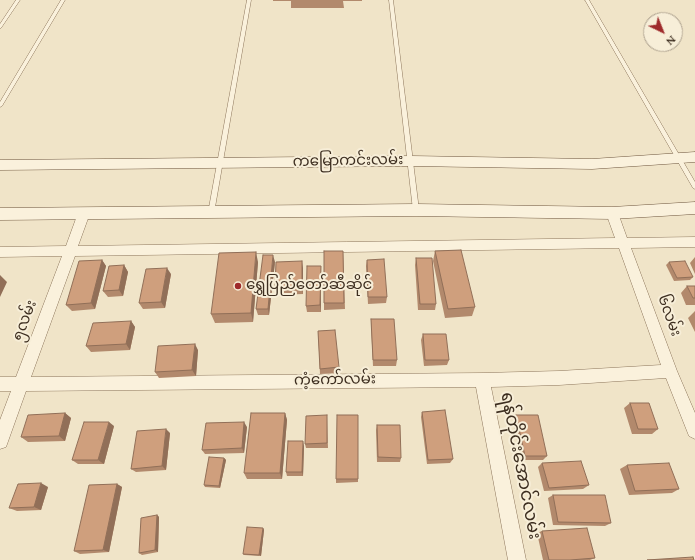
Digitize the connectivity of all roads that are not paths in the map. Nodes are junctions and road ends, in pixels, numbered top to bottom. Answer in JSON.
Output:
{"nodes":[{"id":1,"x":18,"y":0,"type":"edge"},
{"id":2,"x":63,"y":0,"type":"edge"},
{"id":3,"x":249,"y":0,"type":"edge"},
{"id":4,"x":390,"y":0,"type":"edge"},
{"id":5,"x":587,"y":0,"type":"edge"},
{"id":6,"x":0,"y":27,"type":"edge"},
{"id":7,"x":0,"y":106,"type":"edge"},
{"id":8,"x":695,"y":157,"type":"edge"},
{"id":9,"x":679,"y":159,"type":"junction"},
{"id":10,"x":411,"y":161,"type":"junction"},
{"id":11,"x":219,"y":164,"type":"junction"},
{"id":12,"x":0,"y":165,"type":"edge"},
{"id":13,"x":695,"y":188,"type":"edge"},
{"id":14,"x":695,"y":208,"type":"edge"},
{"id":15,"x":416,"y":210,"type":"junction"},
{"id":16,"x":84,"y":213,"type":"junction"},
{"id":17,"x":211,"y":213,"type":"junction"},
{"id":18,"x":612,"y":213,"type":"junction"},
{"id":19,"x":0,"y":214,"type":"edge"},
{"id":20,"x":623,"y":242,"type":"junction"},
{"id":21,"x":695,"y":242,"type":"edge"},
{"id":22,"x":70,"y":251,"type":"junction"},
{"id":23,"x":0,"y":252,"type":"edge"},
{"id":24,"x":670,"y":371,"type":"junction"},
{"id":25,"x":482,"y":380,"type":"junction"},
{"id":26,"x":0,"y":384,"type":"edge"},
{"id":27,"x":20,"y":384,"type":"junction"},
{"id":28,"x":695,"y":431,"type":"edge"},
{"id":29,"x":0,"y":441,"type":"edge"},
{"id":30,"x":517,"y":560,"type":"edge"}],
"edges":[{"from":1,"to":6,"type":"lane"},
{"from":2,"to":7,"type":"lane"},
{"from":3,"to":11,"type":"lane"},
{"from":4,"to":10,"type":"lane"},
{"from":5,"to":9,"type":"lane"},
{"from":8,"to":9,"type":"main road","name":"ကမြောကင်းလမ်း"},
{"from":9,"to":10,"type":"main road","name":"ကမြောကင်းလမ်း"},
{"from":9,"to":13,"type":"lane"},
{"from":10,"to":11,"type":"main road","name":"ကမြောကင်းလမ်း"},
{"from":10,"to":15,"type":"lane"},
{"from":11,"to":12,"type":"main road","name":"ကမြောကင်းလမ်း"},
{"from":11,"to":17,"type":"lane"},
{"from":14,"to":18,"type":"main road"},
{"from":15,"to":17,"type":"main road"},
{"from":15,"to":18,"type":"main road"},
{"from":16,"to":17,"type":"main road"},
{"from":16,"to":19,"type":"main road"},
{"from":16,"to":22,"type":"street","name":"၅လမ်း"},
{"from":18,"to":20,"type":"street","name":"၆လမ်း"},
{"from":20,"to":21,"type":"street"},
{"from":20,"to":22,"type":"street"},
{"from":20,"to":24,"type":"street","name":"၆လမ်း"},
{"from":22,"to":23,"type":"street"},
{"from":22,"to":27,"type":"street","name":"၅လမ်း"},
{"from":24,"to":25,"type":"street","name":"ကံ့ကော်လမ်း"},
{"from":24,"to":28,"type":"street","name":"၆လမ်း"},
{"from":25,"to":27,"type":"street","name":"ကံ့ကော်လမ်း"},
{"from":25,"to":30,"type":"street","name":"ရန်တိုင်းအောင်လမ်း"},
{"from":26,"to":27,"type":"street","name":"ကံ့ကော်လမ်း"},
{"from":27,"to":29,"type":"street","name":"၅လမ်း"}]}
